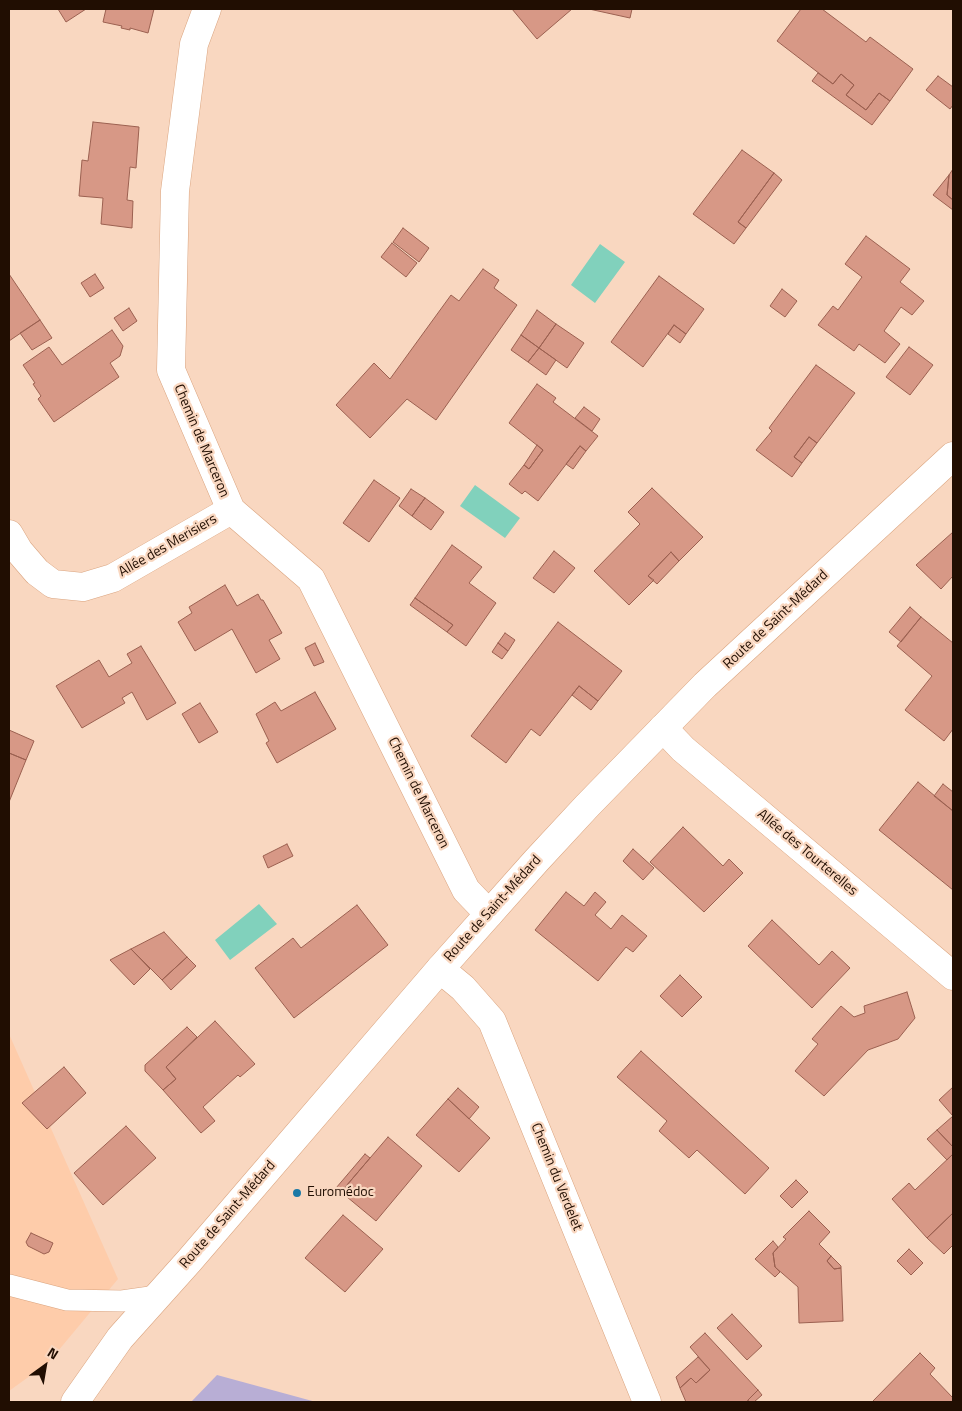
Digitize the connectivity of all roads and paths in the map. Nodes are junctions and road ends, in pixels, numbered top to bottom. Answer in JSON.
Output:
{"nodes":[{"id":1,"x":207,"y":9,"type":"edge"},
{"id":2,"x":953,"y":456,"type":"edge"},
{"id":3,"x":231,"y":510,"type":"junction"},
{"id":4,"x":9,"y":534,"type":"edge"},
{"id":5,"x":663,"y":728,"type":"junction"},
{"id":6,"x":489,"y":914,"type":"junction"},
{"id":7,"x":440,"y":970,"type":"junction"},
{"id":8,"x":953,"y":976,"type":"edge"},
{"id":9,"x":9,"y":1285,"type":"edge"},
{"id":10,"x":158,"y":1296,"type":"junction"},
{"id":11,"x":75,"y":1402,"type":"edge"},
{"id":12,"x":647,"y":1402,"type":"edge"}],
"edges":[{"from":1,"to":3,"type":"street","name":"Chemin de Marceron"},
{"from":2,"to":5,"type":"street","name":"Route de Saint-Médard"},
{"from":3,"to":4,"type":"street","name":"Allée des Merisiers"},
{"from":3,"to":6,"type":"street","name":"Chemin de Marceron"},
{"from":5,"to":6,"type":"street","name":"Route de Saint-Médard"},
{"from":5,"to":8,"type":"street","name":"Allée des Tourterelles"},
{"from":6,"to":7,"type":"street","name":"Route de Saint-Médard"},
{"from":7,"to":10,"type":"street","name":"Route de Saint-Médard"},
{"from":7,"to":12,"type":"street","name":"Chemin du Verdelet"},
{"from":9,"to":10,"type":"lane"},
{"from":10,"to":11,"type":"street","name":"Route de Saint-Médard"}]}
